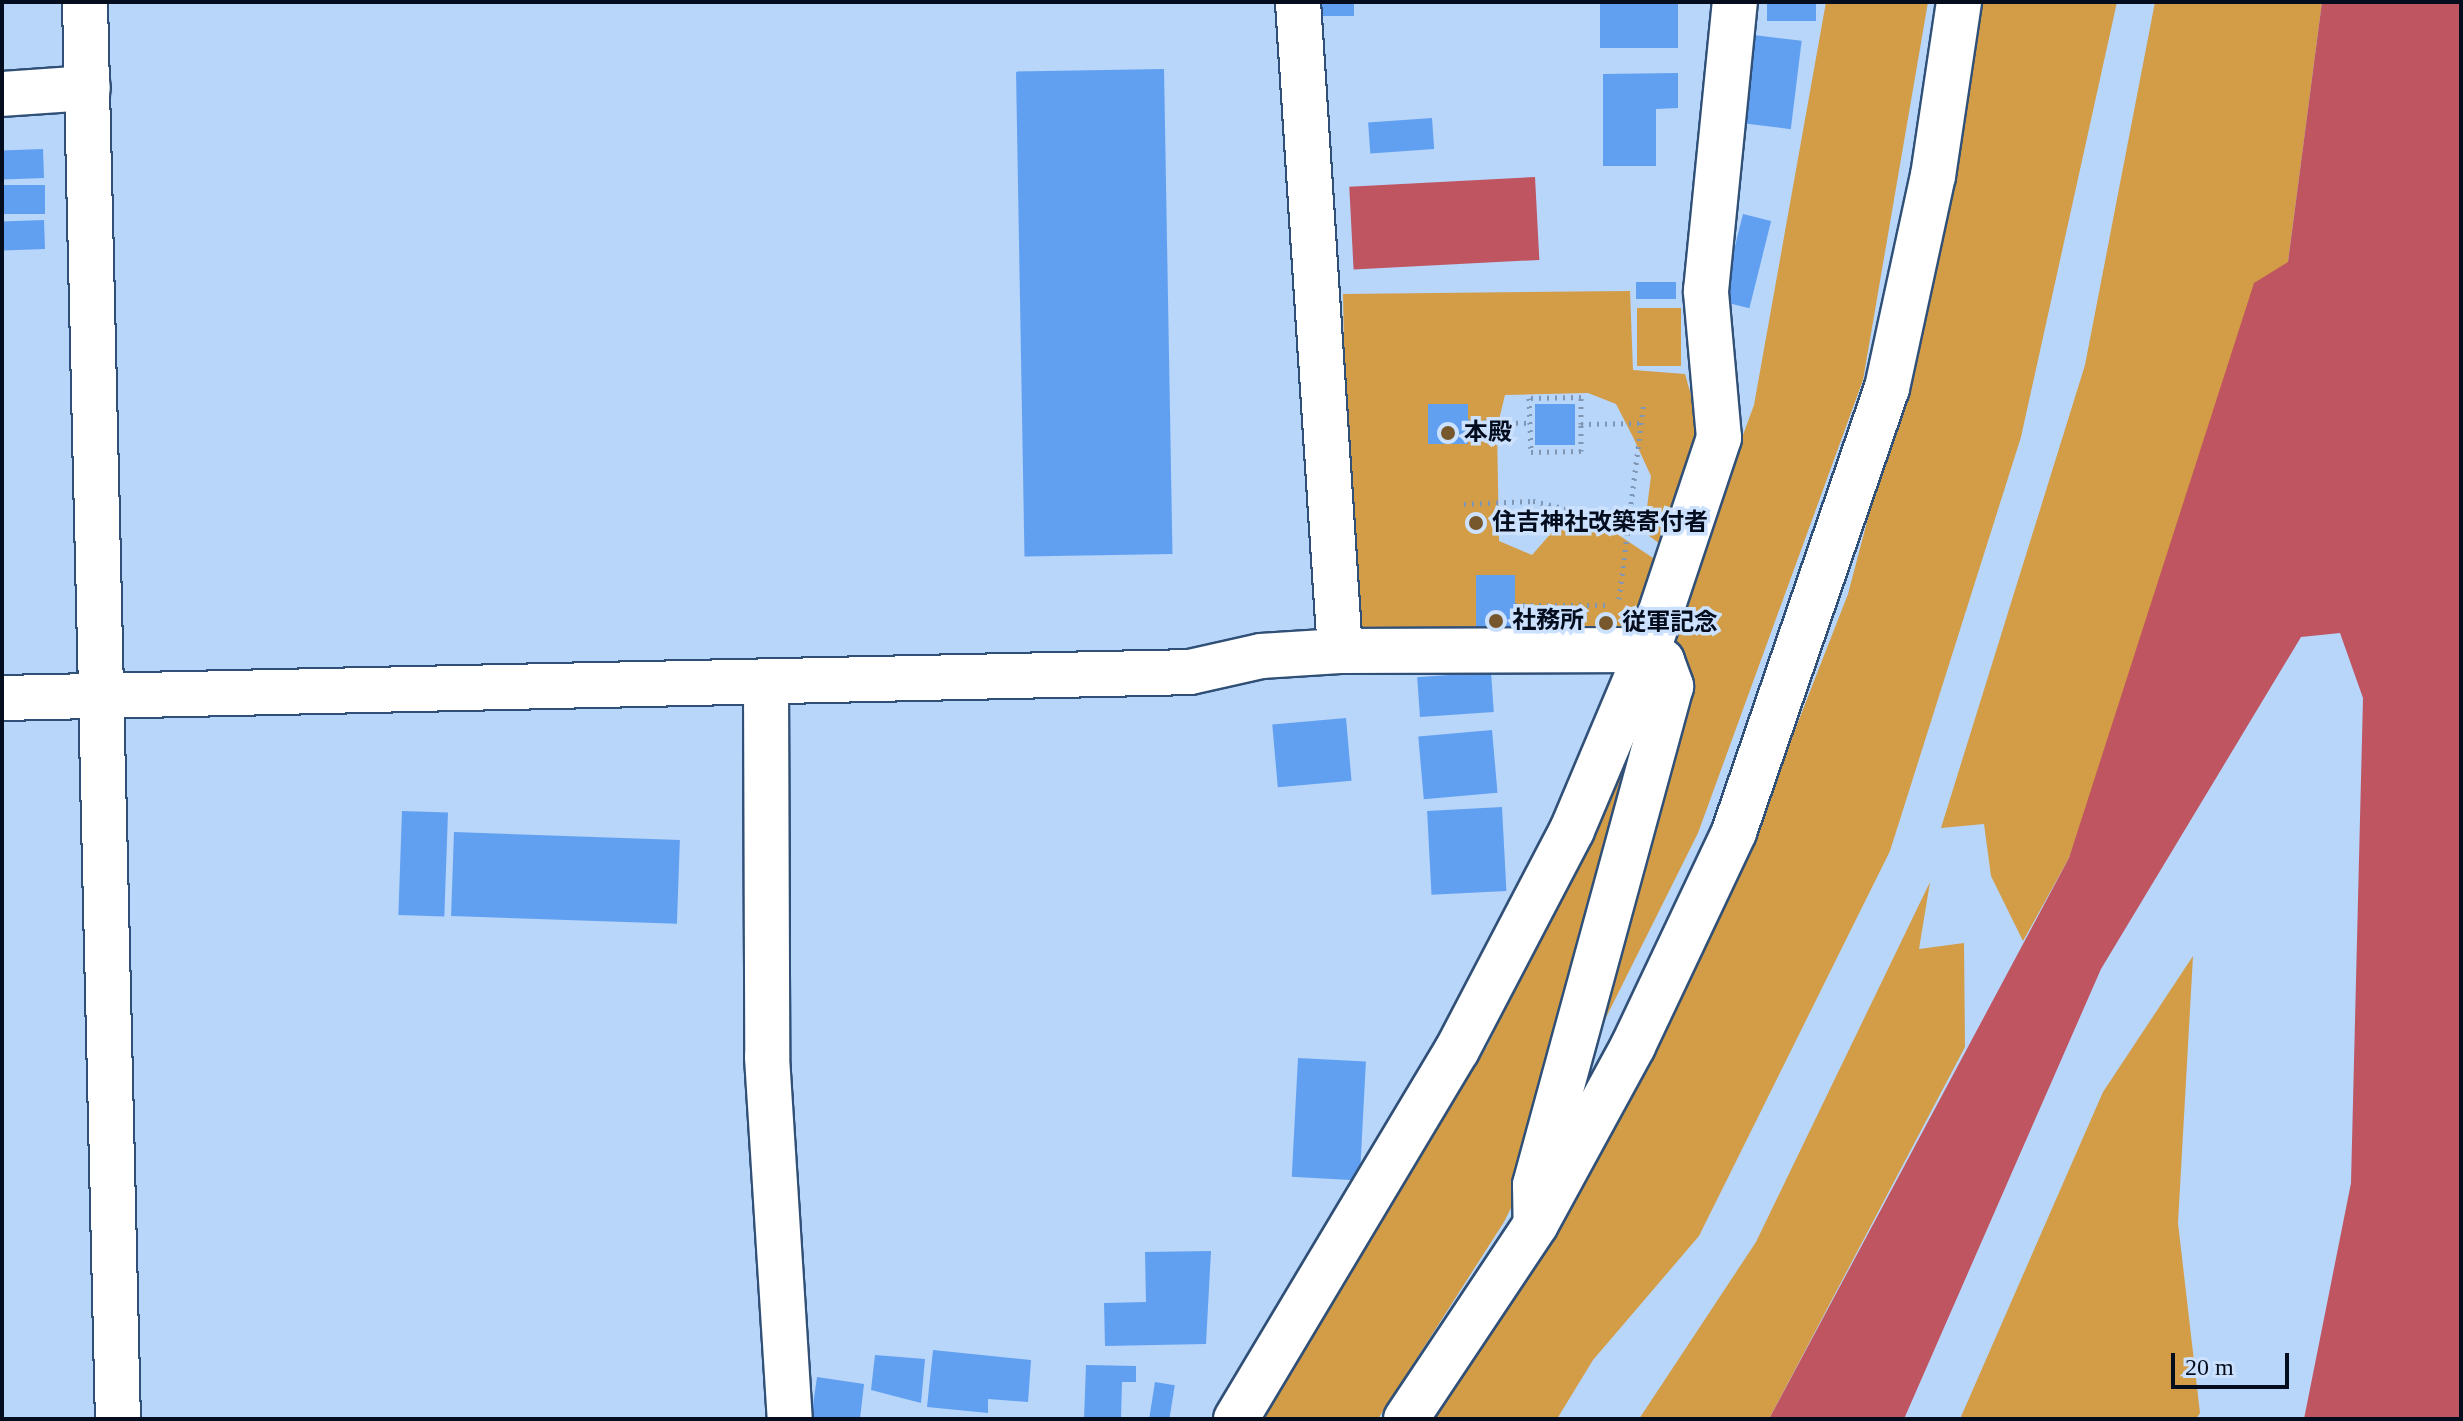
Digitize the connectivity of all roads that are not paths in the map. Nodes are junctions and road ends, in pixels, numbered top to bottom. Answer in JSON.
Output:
{"nodes":[{"id":1,"x":85,"y":2,"type":"edge"},
{"id":2,"x":1298,"y":2,"type":"edge"},
{"id":3,"x":1735,"y":2,"type":"edge"},
{"id":4,"x":1959,"y":2,"type":"edge"},
{"id":5,"x":88,"y":88,"type":"junction"},
{"id":6,"x":2,"y":94,"type":"edge"},
{"id":7,"x":1648,"y":650,"type":"junction"},
{"id":8,"x":1340,"y":651,"type":"junction"},
{"id":9,"x":766,"y":683,"type":"junction"},
{"id":10,"x":102,"y":696,"type":"junction"},
{"id":11,"x":2,"y":698,"type":"edge"},
{"id":12,"x":1536,"y":1224,"type":"junction"},
{"id":13,"x":118,"y":1419,"type":"edge"},
{"id":14,"x":790,"y":1419,"type":"edge"},
{"id":15,"x":1236,"y":1419,"type":"edge"},
{"id":16,"x":1406,"y":1419,"type":"edge"}],
"edges":[{"from":1,"to":5,"type":"street"},
{"from":2,"to":8,"type":"street"},
{"from":3,"to":7,"type":"street"},
{"from":4,"to":12,"type":"street"},
{"from":5,"to":6,"type":"street"},
{"from":5,"to":10,"type":"street"},
{"from":7,"to":8,"type":"street"},
{"from":7,"to":12,"type":"street"},
{"from":7,"to":15,"type":"street"},
{"from":8,"to":9,"type":"street"},
{"from":9,"to":10,"type":"street"},
{"from":9,"to":14,"type":"street"},
{"from":10,"to":11,"type":"street"},
{"from":10,"to":13,"type":"street"},
{"from":12,"to":16,"type":"street"}]}
